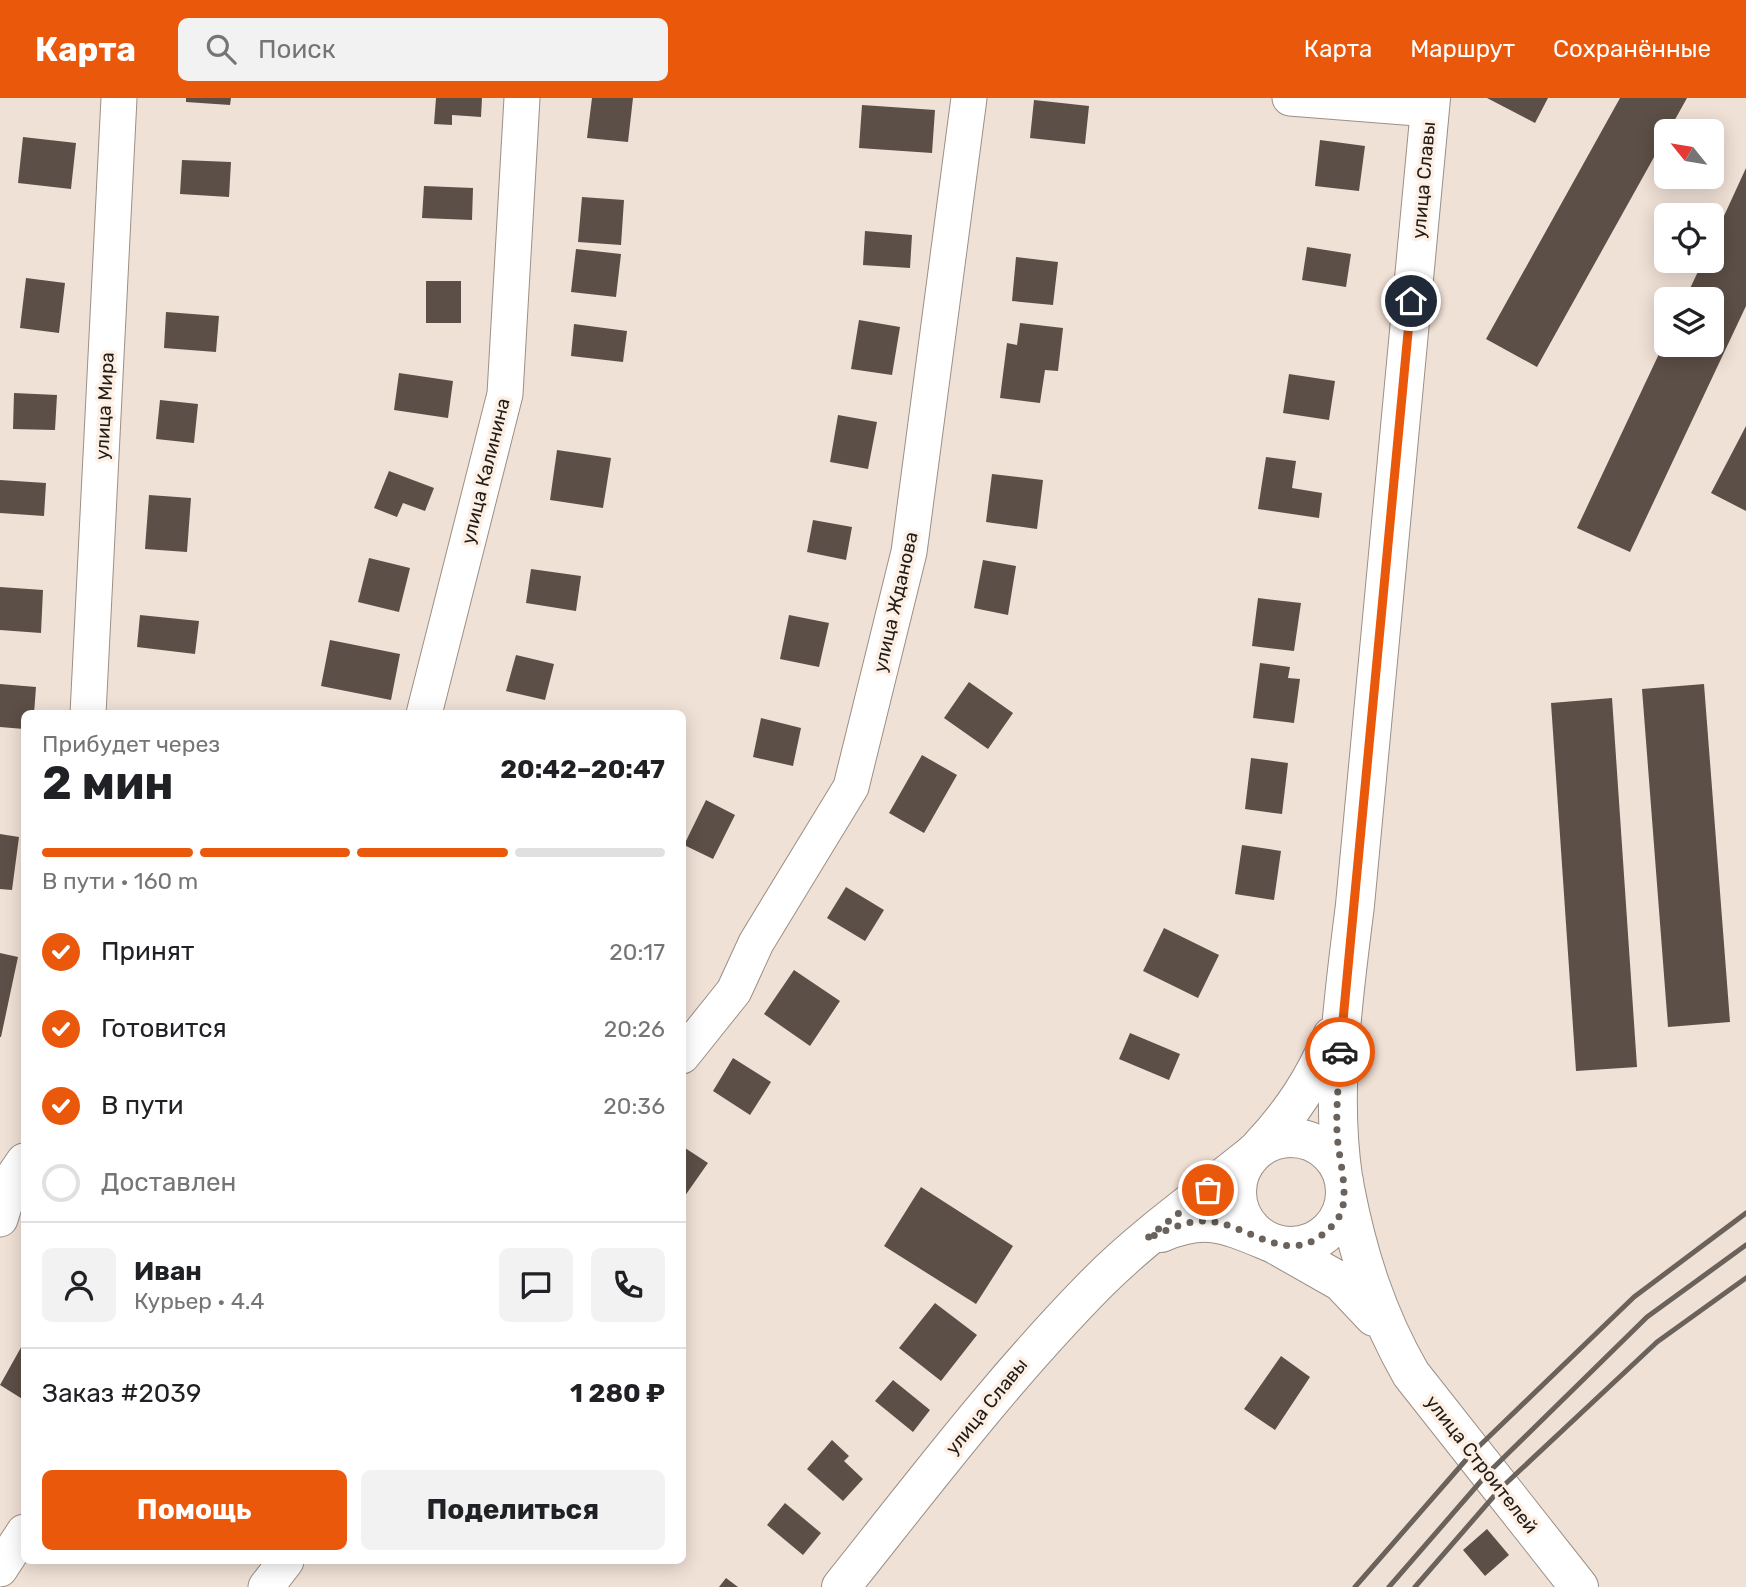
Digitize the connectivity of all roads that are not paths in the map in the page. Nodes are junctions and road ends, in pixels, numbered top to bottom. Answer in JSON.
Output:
{"nodes":[{"id":1,"x":119,"y":98,"type":"edge"},
{"id":2,"x":522,"y":98,"type":"edge"},
{"id":3,"x":969,"y":98,"type":"edge"},
{"id":4,"x":1290,"y":98,"type":"edge"},
{"id":5,"x":1430,"y":104,"type":"edge"},
{"id":6,"x":88,"y":710,"type":"edge"},
{"id":7,"x":425,"y":710,"type":"edge"},
{"id":8,"x":1341,"y":1014,"type":"junction"},
{"id":9,"x":686,"y":1051,"type":"edge"},
{"id":10,"x":1254,"y":1152,"type":"junction"},
{"id":11,"x":21,"y":1165,"type":"edge"},
{"id":12,"x":1344,"y":1183,"type":"junction"},
{"id":13,"x":0,"y":1219,"type":"edge"},
{"id":14,"x":1146,"y":1239,"type":"junction"},
{"id":15,"x":1271,"y":1243,"type":"junction"},
{"id":16,"x":1391,"y":1339,"type":"junction"},
{"id":17,"x":21,"y":1537,"type":"edge"},
{"id":18,"x":284,"y":1564,"type":"edge"},
{"id":19,"x":0,"y":1569,"type":"edge"},
{"id":20,"x":266,"y":1587,"type":"edge"},
{"id":21,"x":841,"y":1587,"type":"edge"},
{"id":22,"x":1578,"y":1587,"type":"edge"}],
"edges":[{"from":1,"to":6,"type":"street","name":"улица Мира"},
{"from":2,"to":7,"type":"street","name":"улица Калинина"},
{"from":3,"to":9,"type":"street","name":"улица Жданова"},
{"from":4,"to":5,"type":"street"},
{"from":5,"to":8,"type":"main road","name":"улица Славы"},
{"from":8,"to":10,"type":"main road"},
{"from":8,"to":12,"type":"main road"},
{"from":10,"to":12,"type":"main road"},
{"from":10,"to":14,"type":"main road","name":"улица Славы"},
{"from":10,"to":15,"type":"main road"},
{"from":11,"to":13,"type":"street"},
{"from":12,"to":15,"type":"main road"},
{"from":12,"to":16,"type":"main road"},
{"from":14,"to":15,"type":"main road"},
{"from":14,"to":21,"type":"main road","name":"улица Славы"},
{"from":15,"to":16,"type":"main road"},
{"from":16,"to":22,"type":"main road","name":"улица Строителей"},
{"from":17,"to":19,"type":"street"},
{"from":18,"to":20,"type":"street"}]}
